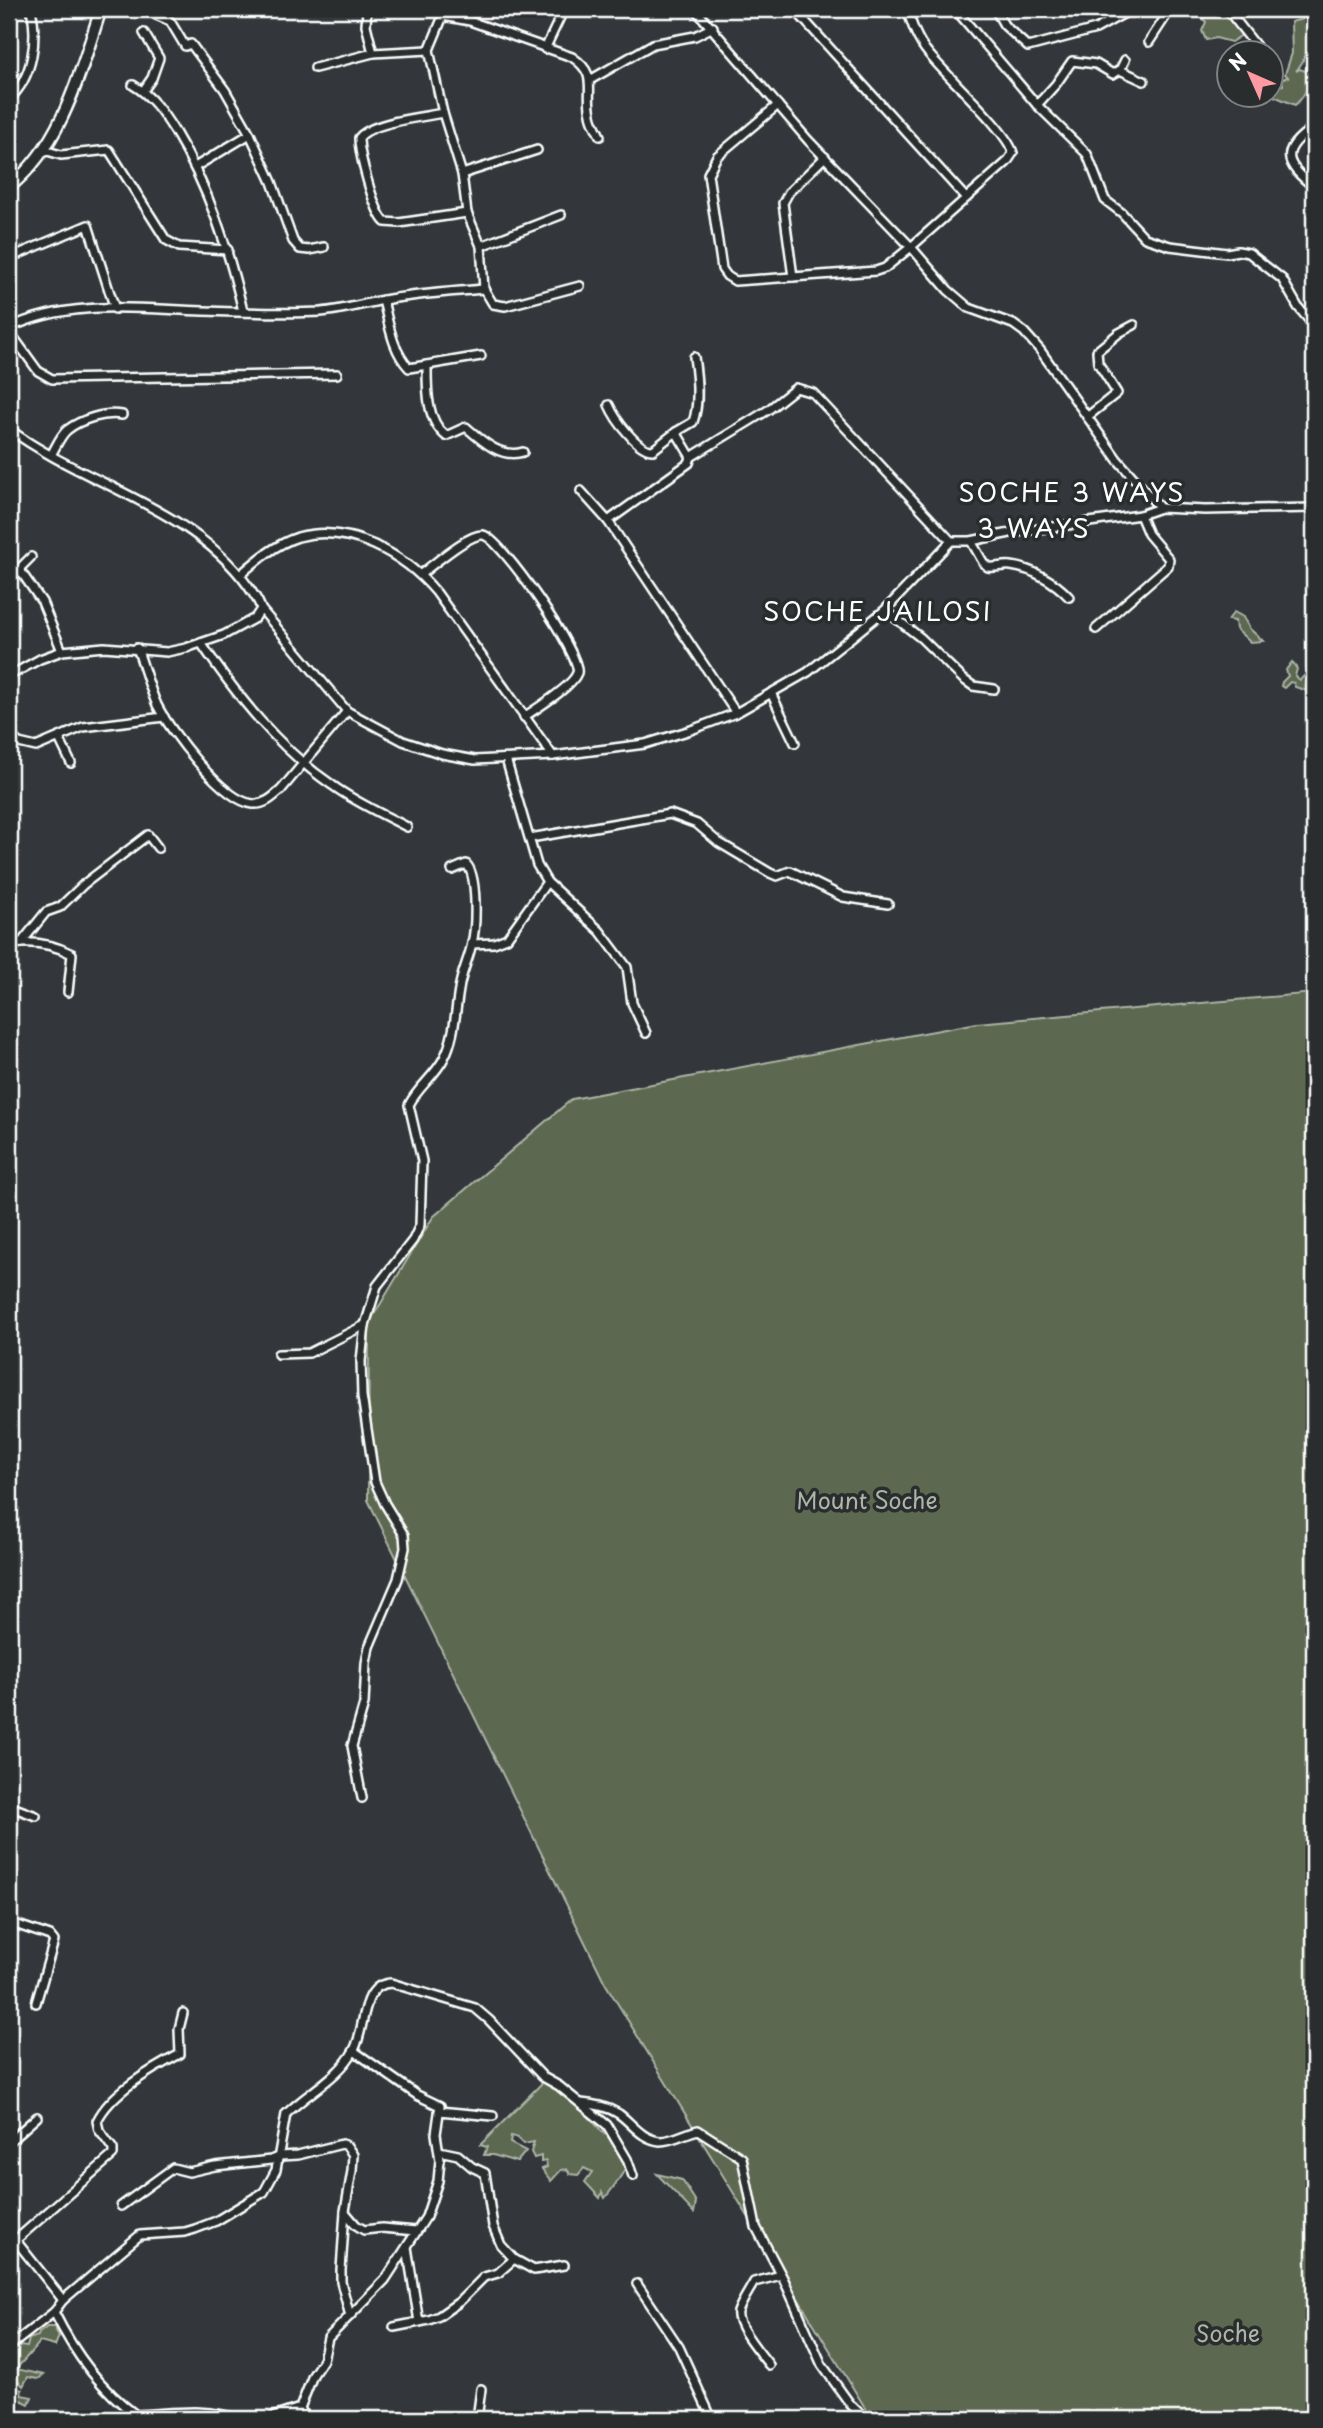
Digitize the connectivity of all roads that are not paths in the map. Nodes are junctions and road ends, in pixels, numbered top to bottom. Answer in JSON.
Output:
{"nodes":[{"id":1,"x":31,"y":9,"type":"edge"},
{"id":2,"x":101,"y":9,"type":"edge"},
{"id":3,"x":367,"y":9,"type":"edge"},
{"id":4,"x":564,"y":9,"type":"edge"},
{"id":5,"x":695,"y":9,"type":"edge"},
{"id":6,"x":907,"y":9,"type":"edge"},
{"id":7,"x":955,"y":9,"type":"edge"},
{"id":8,"x":1132,"y":9,"type":"edge"},
{"id":9,"x":1167,"y":9,"type":"edge"},
{"id":10,"x":1227,"y":9,"type":"edge"},
{"id":11,"x":796,"y":11,"type":"dead end"},
{"id":12,"x":996,"y":11,"type":"dead end"},
{"id":13,"x":444,"y":13,"type":"edge"},
{"id":14,"x":156,"y":15,"type":"dead end"},
{"id":15,"x":713,"y":27,"type":"junction"},
{"id":16,"x":144,"y":33,"type":"dead end"},
{"id":17,"x":1250,"y":38,"type":"edge"},
{"id":18,"x":1149,"y":42,"type":"dead end"},
{"id":19,"x":545,"y":49,"type":"junction"},
{"id":20,"x":429,"y":50,"type":"junction"},
{"id":21,"x":373,"y":53,"type":"junction"},
{"id":22,"x":1125,"y":60,"type":"dead end"},
{"id":23,"x":315,"y":68,"type":"dead end"},
{"id":24,"x":1120,"y":69,"type":"junction"},
{"id":25,"x":590,"y":80,"type":"junction"},
{"id":26,"x":1144,"y":81,"type":"dead end"},
{"id":27,"x":133,"y":85,"type":"dead end"},
{"id":28,"x":143,"y":91,"type":"junction"},
{"id":29,"x":9,"y":99,"type":"edge"},
{"id":30,"x":778,"y":105,"type":"junction"},
{"id":31,"x":1037,"y":105,"type":"junction"},
{"id":32,"x":443,"y":113,"type":"junction"},
{"id":33,"x":1314,"y":127,"type":"edge"},
{"id":34,"x":250,"y":134,"type":"junction"},
{"id":35,"x":600,"y":136,"type":"dead end"},
{"id":36,"x":44,"y":149,"type":"junction"},
{"id":37,"x":537,"y":150,"type":"dead end"},
{"id":38,"x":825,"y":158,"type":"junction"},
{"id":39,"x":195,"y":167,"type":"junction"},
{"id":40,"x":461,"y":174,"type":"junction"},
{"id":41,"x":9,"y":187,"type":"edge"},
{"id":42,"x":1314,"y":187,"type":"edge"},
{"id":43,"x":966,"y":198,"type":"junction"},
{"id":44,"x":467,"y":213,"type":"junction"},
{"id":45,"x":561,"y":215,"type":"dead end"},
{"id":46,"x":481,"y":246,"type":"junction"},
{"id":47,"x":324,"y":247,"type":"dead end"},
{"id":48,"x":911,"y":247,"type":"junction"},
{"id":49,"x":228,"y":250,"type":"junction"},
{"id":50,"x":9,"y":258,"type":"edge"},
{"id":51,"x":793,"y":277,"type":"junction"},
{"id":52,"x":580,"y":286,"type":"dead end"},
{"id":53,"x":484,"y":289,"type":"junction"},
{"id":54,"x":383,"y":300,"type":"junction"},
{"id":55,"x":115,"y":309,"type":"junction"},
{"id":56,"x":243,"y":311,"type":"junction"},
{"id":57,"x":1134,"y":325,"type":"dead end"},
{"id":58,"x":1314,"y":326,"type":"edge"},
{"id":59,"x":9,"y":329,"type":"edge"},
{"id":60,"x":481,"y":356,"type":"dead end"},
{"id":61,"x":694,"y":357,"type":"dead end"},
{"id":62,"x":427,"y":365,"type":"junction"},
{"id":63,"x":337,"y":374,"type":"dead end"},
{"id":64,"x":609,"y":405,"type":"dead end"},
{"id":65,"x":122,"y":415,"type":"dead end"},
{"id":66,"x":1087,"y":417,"type":"junction"},
{"id":67,"x":9,"y":429,"type":"edge"},
{"id":68,"x":676,"y":432,"type":"junction"},
{"id":69,"x":523,"y":452,"type":"dead end"},
{"id":70,"x":51,"y":454,"type":"junction"},
{"id":71,"x":691,"y":457,"type":"junction"},
{"id":72,"x":581,"y":491,"type":"dead end"},
{"id":73,"x":1160,"y":508,"type":"junction"},
{"id":74,"x":1314,"y":508,"type":"edge"},
{"id":75,"x":1140,"y":515,"type":"junction"},
{"id":76,"x":608,"y":522,"type":"junction"},
{"id":77,"x":951,"y":541,"type":"junction"},
{"id":78,"x":971,"y":541,"type":"junction"},
{"id":79,"x":31,"y":557,"type":"dead end"},
{"id":80,"x":19,"y":569,"type":"junction"},
{"id":81,"x":421,"y":574,"type":"junction"},
{"id":82,"x":240,"y":575,"type":"junction"},
{"id":83,"x":9,"y":579,"type":"edge"},
{"id":84,"x":1069,"y":597,"type":"dead end"},
{"id":85,"x":261,"y":609,"type":"junction"},
{"id":86,"x":885,"y":610,"type":"junction"},
{"id":87,"x":1096,"y":629,"type":"dead end"},
{"id":88,"x":201,"y":643,"type":"junction"},
{"id":89,"x":138,"y":648,"type":"junction"},
{"id":90,"x":62,"y":651,"type":"junction"},
{"id":91,"x":9,"y":676,"type":"edge"},
{"id":92,"x":993,"y":689,"type":"dead end"},
{"id":93,"x":771,"y":693,"type":"junction"},
{"id":94,"x":347,"y":711,"type":"junction"},
{"id":95,"x":736,"y":713,"type":"junction"},
{"id":96,"x":164,"y":717,"type":"junction"},
{"id":97,"x":524,"y":717,"type":"junction"},
{"id":98,"x":9,"y":736,"type":"edge"},
{"id":99,"x":59,"y":738,"type":"junction"},
{"id":100,"x":795,"y":743,"type":"dead end"},
{"id":101,"x":553,"y":756,"type":"junction"},
{"id":102,"x":506,"y":760,"type":"junction"},
{"id":103,"x":71,"y":763,"type":"dead end"},
{"id":104,"x":304,"y":765,"type":"junction"},
{"id":105,"x":407,"y":827,"type":"dead end"},
{"id":106,"x":530,"y":838,"type":"junction"},
{"id":107,"x":158,"y":848,"type":"dead end"},
{"id":108,"x":452,"y":870,"type":"dead end"},
{"id":109,"x":547,"y":882,"type":"junction"},
{"id":110,"x":888,"y":904,"type":"dead end"},
{"id":111,"x":22,"y":943,"type":"junction"},
{"id":112,"x":472,"y":944,"type":"junction"},
{"id":113,"x":9,"y":946,"type":"edge"},
{"id":114,"x":68,"y":992,"type":"dead end"},
{"id":115,"x":646,"y":1033,"type":"dead end"},
{"id":116,"x":365,"y":1325,"type":"junction"},
{"id":117,"x":278,"y":1354,"type":"dead end"},
{"id":118,"x":362,"y":1798,"type":"dead end"},
{"id":119,"x":9,"y":1805,"type":"edge"},
{"id":120,"x":36,"y":1815,"type":"dead end"},
{"id":121,"x":9,"y":1922,"type":"edge"},
{"id":122,"x":36,"y":2003,"type":"dead end"},
{"id":123,"x":183,"y":2013,"type":"dead end"},
{"id":124,"x":354,"y":2051,"type":"junction"},
{"id":125,"x":581,"y":2103,"type":"junction"},
{"id":126,"x":439,"y":2111,"type":"junction"},
{"id":127,"x":493,"y":2116,"type":"dead end"},
{"id":128,"x":37,"y":2118,"type":"dead end"},
{"id":129,"x":9,"y":2143,"type":"edge"},
{"id":130,"x":439,"y":2151,"type":"junction"},
{"id":131,"x":279,"y":2156,"type":"junction"},
{"id":132,"x":633,"y":2176,"type":"dead end"},
{"id":133,"x":121,"y":2206,"type":"dead end"},
{"id":134,"x":345,"y":2211,"type":"junction"},
{"id":135,"x":416,"y":2231,"type":"junction"},
{"id":136,"x":9,"y":2232,"type":"edge"},
{"id":137,"x":16,"y":2240,"type":"junction"},
{"id":138,"x":9,"y":2246,"type":"edge"},
{"id":139,"x":407,"y":2246,"type":"junction"},
{"id":140,"x":514,"y":2259,"type":"junction"},
{"id":141,"x":564,"y":2265,"type":"dead end"},
{"id":142,"x":781,"y":2275,"type":"junction"},
{"id":143,"x":637,"y":2284,"type":"dead end"},
{"id":144,"x":63,"y":2301,"type":"junction"},
{"id":145,"x":54,"y":2312,"type":"junction"},
{"id":146,"x":350,"y":2316,"type":"junction"},
{"id":147,"x":419,"y":2322,"type":"junction"},
{"id":148,"x":394,"y":2327,"type":"dead end"},
{"id":149,"x":9,"y":2347,"type":"edge"},
{"id":150,"x":769,"y":2365,"type":"dead end"},
{"id":151,"x":481,"y":2389,"type":"dead end"},
{"id":152,"x":300,"y":2408,"type":"junction"},
{"id":153,"x":137,"y":2417,"type":"edge"},
{"id":154,"x":238,"y":2419,"type":"edge"},
{"id":155,"x":267,"y":2419,"type":"edge"},
{"id":156,"x":306,"y":2419,"type":"edge"},
{"id":157,"x":477,"y":2419,"type":"edge"},
{"id":158,"x":708,"y":2419,"type":"edge"},
{"id":159,"x":866,"y":2419,"type":"edge"}],
"edges":[{"from":1,"to":29,"type":"street"},
{"from":2,"to":36,"type":"main road"},
{"from":3,"to":21,"type":"street"},
{"from":4,"to":19,"type":"street"},
{"from":5,"to":15,"type":"street"},
{"from":6,"to":43,"type":"street"},
{"from":7,"to":31,"type":"street"},
{"from":8,"to":12,"type":"street"},
{"from":9,"to":18,"type":"street"},
{"from":10,"to":17,"type":"street"},
{"from":11,"to":43,"type":"street"},
{"from":13,"to":19,"type":"street"},
{"from":13,"to":20,"type":"street"},
{"from":14,"to":34,"type":"street"},
{"from":15,"to":25,"type":"street"},
{"from":15,"to":30,"type":"street"},
{"from":16,"to":28,"type":"street"},
{"from":19,"to":25,"type":"street"},
{"from":20,"to":21,"type":"street"},
{"from":20,"to":32,"type":"street"},
{"from":21,"to":23,"type":"street"},
{"from":22,"to":24,"type":"street"},
{"from":24,"to":26,"type":"street"},
{"from":24,"to":31,"type":"street"},
{"from":25,"to":35,"type":"street"},
{"from":27,"to":28,"type":"street"},
{"from":28,"to":39,"type":"street"},
{"from":30,"to":38,"type":"street"},
{"from":30,"to":51,"type":"street"},
{"from":31,"to":58,"type":"street"},
{"from":32,"to":40,"type":"street"},
{"from":32,"to":44,"type":"street"},
{"from":33,"to":42,"type":"street"},
{"from":34,"to":39,"type":"street"},
{"from":34,"to":47,"type":"street"},
{"from":36,"to":41,"type":"main road"},
{"from":36,"to":49,"type":"street"},
{"from":37,"to":40,"type":"street"},
{"from":38,"to":48,"type":"street"},
{"from":38,"to":51,"type":"street"},
{"from":39,"to":49,"type":"street"},
{"from":40,"to":44,"type":"street"},
{"from":43,"to":48,"type":"street"},
{"from":44,"to":46,"type":"street"},
{"from":45,"to":46,"type":"street"},
{"from":46,"to":53,"type":"street"},
{"from":48,"to":51,"type":"street"},
{"from":48,"to":66,"type":"street"},
{"from":49,"to":56,"type":"street"},
{"from":50,"to":55,"type":"street"},
{"from":52,"to":53,"type":"street"},
{"from":53,"to":54,"type":"street"},
{"from":54,"to":56,"type":"street"},
{"from":54,"to":62,"type":"street"},
{"from":55,"to":56,"type":"street"},
{"from":55,"to":59,"type":"street"},
{"from":57,"to":66,"type":"street"},
{"from":59,"to":63,"type":"street"},
{"from":60,"to":62,"type":"street"},
{"from":61,"to":68,"type":"street"},
{"from":62,"to":69,"type":"street"},
{"from":64,"to":68,"type":"street"},
{"from":65,"to":70,"type":"street"},
{"from":66,"to":73,"type":"street"},
{"from":67,"to":70,"type":"street"},
{"from":68,"to":71,"type":"street"},
{"from":70,"to":82,"type":"street"},
{"from":71,"to":76,"type":"street"},
{"from":71,"to":77,"type":"street"},
{"from":72,"to":76,"type":"street"},
{"from":73,"to":74,"type":"street"},
{"from":73,"to":75,"type":"street"},
{"from":75,"to":78,"type":"street"},
{"from":75,"to":87,"type":"street"},
{"from":76,"to":95,"type":"street"},
{"from":77,"to":78,"type":"street"},
{"from":77,"to":86,"type":"street"},
{"from":78,"to":84,"type":"street"},
{"from":79,"to":80,"type":"street"},
{"from":80,"to":83,"type":"street"},
{"from":80,"to":90,"type":"street"},
{"from":81,"to":82,"type":"street"},
{"from":81,"to":97,"type":"street"},
{"from":81,"to":97,"type":"street"},
{"from":82,"to":85,"type":"street"},
{"from":85,"to":88,"type":"street"},
{"from":85,"to":94,"type":"street"},
{"from":86,"to":92,"type":"street"},
{"from":86,"to":93,"type":"street"},
{"from":88,"to":89,"type":"street"},
{"from":88,"to":104,"type":"street"},
{"from":89,"to":90,"type":"street"},
{"from":89,"to":96,"type":"street"},
{"from":90,"to":91,"type":"street"},
{"from":93,"to":95,"type":"street"},
{"from":93,"to":100,"type":"street"},
{"from":94,"to":102,"type":"street"},
{"from":94,"to":104,"type":"street"},
{"from":95,"to":101,"type":"street"},
{"from":96,"to":99,"type":"street"},
{"from":96,"to":104,"type":"street"},
{"from":97,"to":101,"type":"street"},
{"from":98,"to":99,"type":"street"},
{"from":99,"to":103,"type":"street"},
{"from":101,"to":102,"type":"street"},
{"from":102,"to":106,"type":"street"},
{"from":104,"to":105,"type":"street"},
{"from":106,"to":109,"type":"street"},
{"from":106,"to":110,"type":"street"},
{"from":107,"to":111,"type":"street"},
{"from":108,"to":112,"type":"street"},
{"from":109,"to":112,"type":"street"},
{"from":109,"to":115,"type":"street"},
{"from":111,"to":113,"type":"street"},
{"from":111,"to":114,"type":"street"},
{"from":112,"to":116,"type":"street"},
{"from":116,"to":117,"type":"street"},
{"from":116,"to":118,"type":"street"},
{"from":119,"to":120,"type":"street"},
{"from":121,"to":122,"type":"street"},
{"from":123,"to":137,"type":"street"},
{"from":124,"to":125,"type":"street"},
{"from":124,"to":126,"type":"street"},
{"from":124,"to":131,"type":"street"},
{"from":125,"to":132,"type":"street"},
{"from":125,"to":142,"type":"street"},
{"from":126,"to":127,"type":"street"},
{"from":126,"to":130,"type":"street"},
{"from":128,"to":129,"type":"street"},
{"from":130,"to":135,"type":"street"},
{"from":130,"to":140,"type":"street"},
{"from":131,"to":133,"type":"street"},
{"from":131,"to":134,"type":"street"},
{"from":131,"to":144,"type":"street"},
{"from":134,"to":135,"type":"street"},
{"from":134,"to":146,"type":"street"},
{"from":135,"to":139,"type":"street"},
{"from":136,"to":137,"type":"street"},
{"from":137,"to":138,"type":"street"},
{"from":137,"to":144,"type":"street"},
{"from":139,"to":146,"type":"street"},
{"from":139,"to":147,"type":"street"},
{"from":140,"to":141,"type":"street"},
{"from":140,"to":147,"type":"street"},
{"from":142,"to":150,"type":"street"},
{"from":142,"to":159,"type":"street"},
{"from":143,"to":158,"type":"street"},
{"from":144,"to":145,"type":"street"},
{"from":145,"to":149,"type":"street"},
{"from":145,"to":153,"type":"street"},
{"from":146,"to":152,"type":"street"},
{"from":147,"to":148,"type":"street"},
{"from":151,"to":157,"type":"street"},
{"from":152,"to":155,"type":"street"},
{"from":152,"to":156,"type":"street"},
{"from":153,"to":154,"type":"street"}]}
